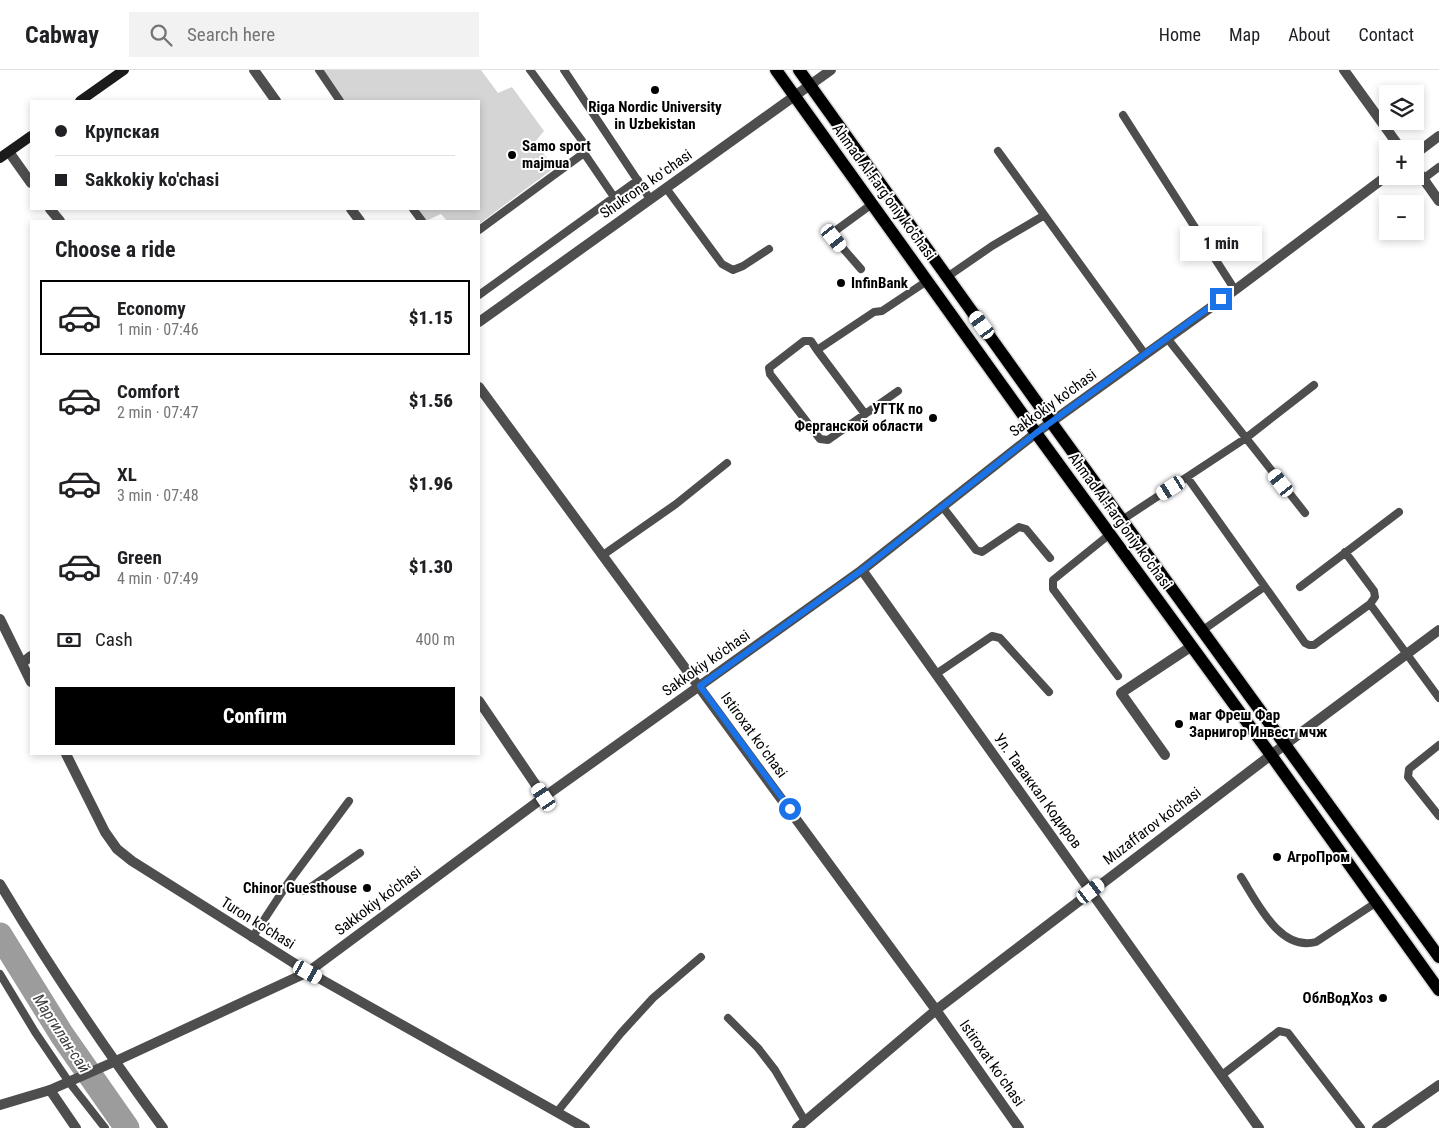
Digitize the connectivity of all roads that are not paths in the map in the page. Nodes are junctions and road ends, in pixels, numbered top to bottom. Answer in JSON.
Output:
{"nodes":[{"id":1,"x":124,"y":70,"type":"edge"},
{"id":2,"x":254,"y":70,"type":"edge"},
{"id":3,"x":319,"y":70,"type":"edge"},
{"id":4,"x":530,"y":70,"type":"edge"},
{"id":5,"x":564,"y":70,"type":"edge"},
{"id":6,"x":776,"y":70,"type":"edge"},
{"id":7,"x":799,"y":70,"type":"edge"},
{"id":8,"x":831,"y":70,"type":"edge"},
{"id":9,"x":1344,"y":70,"type":"edge"},
{"id":10,"x":810,"y":85,"type":"junction"},
{"id":11,"x":795,"y":96,"type":"junction"},
{"id":12,"x":81,"y":100,"type":"edge"},
{"id":13,"x":275,"y":100,"type":"edge"},
{"id":14,"x":339,"y":100,"type":"edge"},
{"id":15,"x":1123,"y":115,"type":"dead end"},
{"id":16,"x":1439,"y":136,"type":"edge"},
{"id":17,"x":30,"y":137,"type":"edge"},
{"id":18,"x":1395,"y":140,"type":"edge"},
{"id":19,"x":1424,"y":147,"type":"edge"},
{"id":20,"x":998,"y":151,"type":"dead end"},
{"id":21,"x":584,"y":153,"type":"junction"},
{"id":22,"x":4,"y":155,"type":"edge"},
{"id":23,"x":1439,"y":167,"type":"edge"},
{"id":24,"x":1424,"y":178,"type":"edge"},
{"id":25,"x":638,"y":180,"type":"junction"},
{"id":26,"x":1424,"y":180,"type":"edge"},
{"id":27,"x":30,"y":182,"type":"edge"},
{"id":28,"x":1379,"y":182,"type":"edge"},
{"id":29,"x":666,"y":188,"type":"junction"},
{"id":30,"x":614,"y":197,"type":"junction"},
{"id":31,"x":650,"y":199,"type":"junction"},
{"id":32,"x":1439,"y":201,"type":"edge"},
{"id":33,"x":872,"y":204,"type":"junction"},
{"id":34,"x":51,"y":210,"type":"edge"},
{"id":35,"x":1043,"y":216,"type":"junction"},
{"id":36,"x":59,"y":220,"type":"edge"},
{"id":37,"x":480,"y":229,"type":"edge"},
{"id":38,"x":769,"y":249,"type":"dead end"},
{"id":39,"x":860,"y":269,"type":"dead end"},
{"id":40,"x":947,"y":277,"type":"junction"},
{"id":41,"x":928,"y":281,"type":"junction"},
{"id":42,"x":1235,"y":290,"type":"junction"},
{"id":43,"x":480,"y":294,"type":"edge"},
{"id":44,"x":480,"y":321,"type":"edge"},
{"id":45,"x":1167,"y":338,"type":"junction"},
{"id":46,"x":817,"y":350,"type":"junction"},
{"id":47,"x":1145,"y":354,"type":"junction"},
{"id":48,"x":1314,"y":385,"type":"dead end"},
{"id":49,"x":480,"y":388,"type":"edge"},
{"id":50,"x":898,"y":391,"type":"dead end"},
{"id":51,"x":865,"y":414,"type":"junction"},
{"id":52,"x":1051,"y":422,"type":"junction"},
{"id":53,"x":1036,"y":433,"type":"junction"},
{"id":54,"x":1246,"y":438,"type":"junction"},
{"id":55,"x":726,"y":463,"type":"dead end"},
{"id":56,"x":1187,"y":477,"type":"junction"},
{"id":57,"x":942,"y":506,"type":"junction"},
{"id":58,"x":1399,"y":512,"type":"dead end"},
{"id":59,"x":1305,"y":513,"type":"dead end"},
{"id":60,"x":1122,"y":520,"type":"junction"},
{"id":61,"x":1110,"y":534,"type":"junction"},
{"id":62,"x":1345,"y":552,"type":"junction"},
{"id":63,"x":603,"y":555,"type":"junction"},
{"id":64,"x":1050,"y":558,"type":"dead end"},
{"id":65,"x":862,"y":570,"type":"junction"},
{"id":66,"x":1264,"y":587,"type":"junction"},
{"id":67,"x":1300,"y":587,"type":"dead end"},
{"id":68,"x":1370,"y":604,"type":"junction"},
{"id":69,"x":0,"y":619,"type":"edge"},
{"id":70,"x":1203,"y":630,"type":"junction"},
{"id":71,"x":1439,"y":630,"type":"edge"},
{"id":72,"x":1192,"y":646,"type":"junction"},
{"id":73,"x":1407,"y":655,"type":"junction"},
{"id":74,"x":30,"y":657,"type":"edge"},
{"id":75,"x":22,"y":663,"type":"junction"},
{"id":76,"x":936,"y":674,"type":"junction"},
{"id":77,"x":1118,"y":676,"type":"dead end"},
{"id":78,"x":30,"y":680,"type":"edge"},
{"id":79,"x":700,"y":686,"type":"junction"},
{"id":80,"x":1049,"y":692,"type":"dead end"},
{"id":81,"x":1439,"y":698,"type":"edge"},
{"id":82,"x":480,"y":702,"type":"edge"},
{"id":83,"x":1286,"y":744,"type":"junction"},
{"id":84,"x":1439,"y":745,"type":"edge"},
{"id":85,"x":66,"y":755,"type":"edge"},
{"id":86,"x":1165,"y":755,"type":"dead end"},
{"id":87,"x":1271,"y":755,"type":"junction"},
{"id":88,"x":544,"y":797,"type":"junction"},
{"id":89,"x":349,"y":801,"type":"dead end"},
{"id":90,"x":1439,"y":816,"type":"edge"},
{"id":91,"x":360,"y":853,"type":"dead end"},
{"id":92,"x":1241,"y":877,"type":"dead end"},
{"id":93,"x":288,"y":883,"type":"junction"},
{"id":94,"x":0,"y":884,"type":"edge"},
{"id":95,"x":1091,"y":891,"type":"junction"},
{"id":96,"x":1377,"y":902,"type":"junction"},
{"id":97,"x":252,"y":938,"type":"junction"},
{"id":98,"x":700,"y":957,"type":"dead end"},
{"id":99,"x":1439,"y":957,"type":"edge"},
{"id":100,"x":308,"y":972,"type":"junction"},
{"id":101,"x":0,"y":974,"type":"edge"},
{"id":102,"x":1439,"y":990,"type":"edge"},
{"id":103,"x":936,"y":1010,"type":"junction"},
{"id":104,"x":728,"y":1018,"type":"dead end"},
{"id":105,"x":116,"y":1061,"type":"junction"},
{"id":106,"x":1222,"y":1075,"type":"junction"},
{"id":107,"x":69,"y":1082,"type":"junction"},
{"id":108,"x":1439,"y":1085,"type":"edge"},
{"id":109,"x":50,"y":1090,"type":"junction"},
{"id":110,"x":0,"y":1105,"type":"edge"},
{"id":111,"x":557,"y":1112,"type":"junction"},
{"id":112,"x":805,"y":1121,"type":"junction"},
{"id":113,"x":76,"y":1128,"type":"edge"},
{"id":114,"x":105,"y":1128,"type":"edge"},
{"id":115,"x":162,"y":1128,"type":"edge"},
{"id":116,"x":585,"y":1128,"type":"edge"},
{"id":117,"x":797,"y":1128,"type":"edge"},
{"id":118,"x":1020,"y":1128,"type":"edge"},
{"id":119,"x":1259,"y":1128,"type":"edge"},
{"id":120,"x":1361,"y":1128,"type":"edge"},
{"id":121,"x":1377,"y":1128,"type":"edge"}],
"edges":[{"from":1,"to":12,"type":"main road"},
{"from":2,"to":13,"type":"street"},
{"from":3,"to":14,"type":"lane"},
{"from":4,"to":21,"type":"lane"},
{"from":5,"to":25,"type":"lane"},
{"from":6,"to":11,"type":"main road","name":"Ahmad Al-Farg'oniy ko'chasi"},
{"from":7,"to":10,"type":"main road","name":"Ahmad Al-Farg'oniy ko'chasi"},
{"from":8,"to":10,"type":"street","name":"Shukrona koʻchasi"},
{"from":9,"to":18,"type":"street"},
{"from":10,"to":11,"type":"street","name":"Shukrona koʻchasi"},
{"from":10,"to":40,"type":"main road","name":"Ahmad Al-Farg'oniy ko'chasi"},
{"from":11,"to":29,"type":"street","name":"Shukrona koʻchasi"},
{"from":11,"to":33,"type":"main road","name":"Ahmad Al-Farg'oniy ko'chasi"},
{"from":15,"to":42,"type":"lane"},
{"from":16,"to":19,"type":"street"},
{"from":17,"to":22,"type":"main road"},
{"from":20,"to":35,"type":"lane"},
{"from":21,"to":30,"type":"lane"},
{"from":21,"to":37,"type":"lane"},
{"from":22,"to":27,"type":"street"},
{"from":23,"to":24,"type":"lane"},
{"from":25,"to":30,"type":"lane"},
{"from":25,"to":31,"type":"lane"},
{"from":26,"to":32,"type":"street"},
{"from":28,"to":42,"type":"street","name":"Sakkokiy ko'chasi"},
{"from":29,"to":31,"type":"street","name":"Shukrona koʻchasi"},
{"from":29,"to":38,"type":"lane"},
{"from":30,"to":43,"type":"lane"},
{"from":31,"to":44,"type":"street","name":"Shukrona koʻchasi"},
{"from":33,"to":39,"type":"lane"},
{"from":33,"to":41,"type":"main road","name":"Ahmad Al-Farg'oniy ko'chasi"},
{"from":34,"to":36,"type":"street"},
{"from":35,"to":40,"type":"lane"},
{"from":35,"to":47,"type":"lane"},
{"from":40,"to":52,"type":"main road","name":"Ahmad Al-Farg'oniy ko'chasi"},
{"from":41,"to":46,"type":"lane"},
{"from":41,"to":53,"type":"main road","name":"Ahmad Al-Farg'oniy ko'chasi"},
{"from":42,"to":45,"type":"street","name":"Sakkokiy ko'chasi"},
{"from":45,"to":47,"type":"street","name":"Sakkokiy ko'chasi"},
{"from":45,"to":54,"type":"lane"},
{"from":46,"to":51,"type":"lane"},
{"from":46,"to":51,"type":"lane"},
{"from":47,"to":52,"type":"street","name":"Sakkokiy ko'chasi"},
{"from":48,"to":54,"type":"lane"},
{"from":49,"to":63,"type":"street","name":"Istiroxat koʻchasi"},
{"from":50,"to":51,"type":"lane"},
{"from":52,"to":53,"type":"street","name":"Sakkokiy ko'chasi"},
{"from":52,"to":60,"type":"main road","name":"Ahmad Al-Farg'oniy ko'chasi"},
{"from":53,"to":57,"type":"street","name":"Sakkokiy ko'chasi"},
{"from":53,"to":61,"type":"main road","name":"Ahmad Al-Farg'oniy ko'chasi"},
{"from":54,"to":56,"type":"lane"},
{"from":54,"to":59,"type":"lane"},
{"from":55,"to":63,"type":"lane"},
{"from":56,"to":60,"type":"lane"},
{"from":56,"to":66,"type":"lane"},
{"from":57,"to":64,"type":"lane"},
{"from":57,"to":65,"type":"street","name":"Sakkokiy ko'chasi"},
{"from":58,"to":62,"type":"lane"},
{"from":60,"to":70,"type":"main road","name":"Ahmad Al-Farg'oniy ko'chasi"},
{"from":61,"to":72,"type":"main road","name":"Ahmad Al-Farg'oniy ko'chasi"},
{"from":61,"to":77,"type":"lane"},
{"from":62,"to":67,"type":"lane"},
{"from":62,"to":68,"type":"lane"},
{"from":63,"to":79,"type":"street","name":"Istiroxat koʻchasi"},
{"from":65,"to":76,"type":"street","name":"Ул. Таваккал Кодиров"},
{"from":65,"to":79,"type":"street","name":"Sakkokiy ko'chasi"},
{"from":66,"to":68,"type":"lane"},
{"from":66,"to":70,"type":"lane"},
{"from":68,"to":73,"type":"lane"},
{"from":69,"to":75,"type":"street"},
{"from":70,"to":83,"type":"main road","name":"Ahmad Al-Farg'oniy ko'chasi"},
{"from":71,"to":73,"type":"street","name":"Muzaffarov ko'chasi"},
{"from":72,"to":86,"type":"street"},
{"from":72,"to":87,"type":"main road","name":"Ahmad Al-Farg'oniy ko'chasi"},
{"from":73,"to":81,"type":"lane"},
{"from":73,"to":83,"type":"street","name":"Muzaffarov ko'chasi"},
{"from":74,"to":75,"type":"street"},
{"from":75,"to":78,"type":"street"},
{"from":76,"to":80,"type":"lane"},
{"from":76,"to":95,"type":"street","name":"Ул. Таваккал Кодиров"},
{"from":79,"to":88,"type":"street","name":"Sakkokiy ko'chasi"},
{"from":79,"to":103,"type":"street","name":"Istiroxat koʻchasi"},
{"from":82,"to":88,"type":"street"},
{"from":83,"to":87,"type":"street","name":"Muzaffarov ko'chasi"},
{"from":83,"to":99,"type":"main road","name":"Ahmad Al-Farg'oniy ko'chasi"},
{"from":84,"to":90,"type":"lane"},
{"from":85,"to":97,"type":"street","name":"Turon ko'chasi"},
{"from":87,"to":95,"type":"street","name":"Muzaffarov ko'chasi"},
{"from":87,"to":96,"type":"main road","name":"Ahmad Al-Farg'oniy ko'chasi"},
{"from":88,"to":100,"type":"street","name":"Sakkokiy ko'chasi"},
{"from":89,"to":93,"type":"lane"},
{"from":91,"to":93,"type":"lane"},
{"from":92,"to":96,"type":"lane"},
{"from":93,"to":97,"type":"lane"},
{"from":94,"to":105,"type":"street"},
{"from":95,"to":103,"type":"street","name":"Muzaffarov ko'chasi"},
{"from":95,"to":106,"type":"street","name":"Ул. Таваккал Кодиров"},
{"from":96,"to":102,"type":"main road","name":"Ahmad Al-Farg'oniy ko'chasi"},
{"from":97,"to":100,"type":"street","name":"Turon ko'chasi"},
{"from":98,"to":111,"type":"lane"},
{"from":100,"to":105,"type":"street","name":"Sakkokiy ko'chasi"},
{"from":100,"to":111,"type":"street","name":"Turon ko'chasi"},
{"from":101,"to":107,"type":"lane"},
{"from":103,"to":112,"type":"street","name":"Muzaffarov ko'chasi"},
{"from":103,"to":118,"type":"street","name":"Istiroxat koʻchasi"},
{"from":104,"to":112,"type":"lane"},
{"from":105,"to":107,"type":"street","name":"Sakkokiy ko'chasi","bridge":true},
{"from":105,"to":115,"type":"street"},
{"from":106,"to":119,"type":"street","name":"Ул. Таваккал Кодиров"},
{"from":106,"to":120,"type":"lane"},
{"from":107,"to":109,"type":"street","name":"Sakkokiy ko'chasi","bridge":true},
{"from":107,"to":114,"type":"lane"},
{"from":108,"to":121,"type":"street"},
{"from":109,"to":110,"type":"street","name":"Sakkokiy ko'chasi"},
{"from":109,"to":113,"type":"street"},
{"from":111,"to":116,"type":"street","name":"Turon ko'chasi"},
{"from":112,"to":117,"type":"street","name":"Muzaffarov ko'chasi"}]}
